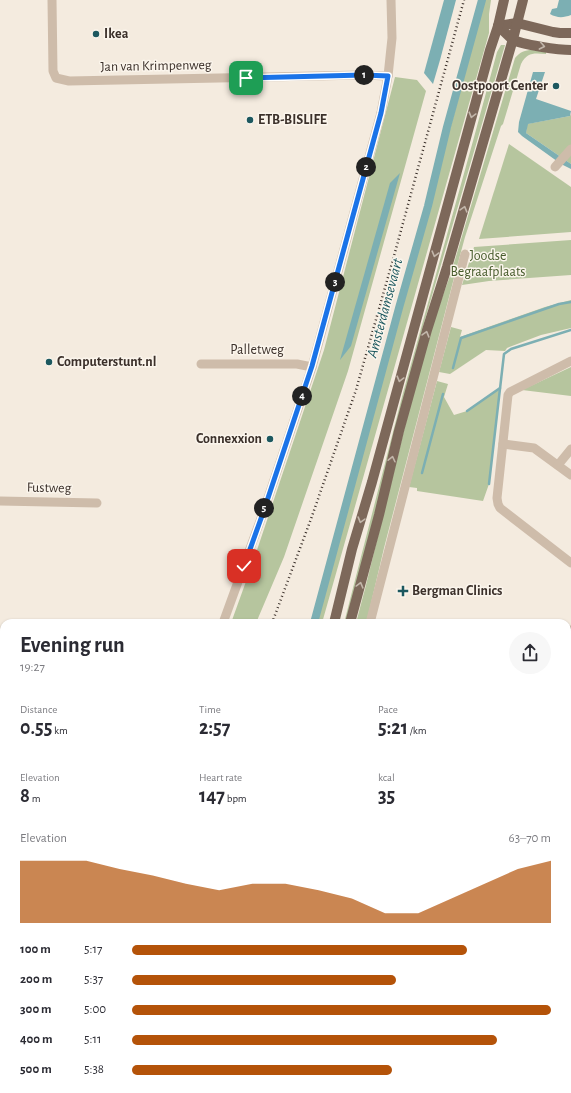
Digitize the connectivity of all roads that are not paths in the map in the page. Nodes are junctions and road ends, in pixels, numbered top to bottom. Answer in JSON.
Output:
{"nodes":[{"id":1,"x":52,"y":0,"type":"edge"},
{"id":2,"x":391,"y":0,"type":"edge"},
{"id":3,"x":504,"y":0,"type":"edge"},
{"id":4,"x":523,"y":0,"type":"edge"},
{"id":5,"x":517,"y":23,"type":"junction"},
{"id":6,"x":498,"y":26,"type":"junction"},
{"id":7,"x":571,"y":33,"type":"edge"},
{"id":8,"x":513,"y":39,"type":"junction"},
{"id":9,"x":571,"y":50,"type":"edge"},
{"id":10,"x":388,"y":76,"type":"junction"},
{"id":11,"x":568,"y":153,"type":"edge"},
{"id":12,"x":557,"y":166,"type":"dead end"},
{"id":13,"x":465,"y":254,"type":"dead end"},
{"id":14,"x":571,"y":361,"type":"edge"},
{"id":15,"x":201,"y":364,"type":"dead end"},
{"id":16,"x":312,"y":366,"type":"junction"},
{"id":17,"x":503,"y":444,"type":"junction"},
{"id":18,"x":571,"y":449,"type":"edge"},
{"id":19,"x":558,"y":464,"type":"junction"},
{"id":20,"x":571,"y":475,"type":"edge"},
{"id":21,"x":0,"y":501,"type":"edge"},
{"id":22,"x":96,"y":503,"type":"dead end"},
{"id":23,"x":571,"y":563,"type":"edge"},
{"id":24,"x":224,"y":619,"type":"edge"},
{"id":25,"x":335,"y":619,"type":"edge"},
{"id":26,"x":351,"y":619,"type":"edge"},
{"id":27,"x":370,"y":619,"type":"edge"}],
"edges":[{"from":1,"to":10,"type":"street","name":"Jan van Krimpenweg"},
{"from":2,"to":10,"type":"street"},
{"from":3,"to":6,"type":"main road"},
{"from":4,"to":5,"type":"main road"},
{"from":5,"to":6,"type":"main road"},
{"from":5,"to":7,"type":"main road"},
{"from":5,"to":8,"type":"main road"},
{"from":6,"to":8,"type":"main road"},
{"from":6,"to":25,"type":"main road","one_way":true},
{"from":8,"to":9,"type":"main road","one_way":true},
{"from":26,"to":8,"type":"main road","one_way":true},
{"from":10,"to":16,"type":"street"},
{"from":11,"to":12,"type":"street"},
{"from":13,"to":27,"type":"street"},
{"from":14,"to":17,"type":"street"},
{"from":15,"to":16,"type":"street","name":"Palletweg"},
{"from":16,"to":24,"type":"street"},
{"from":17,"to":19,"type":"street"},
{"from":17,"to":23,"type":"street"},
{"from":18,"to":19,"type":"street"},
{"from":19,"to":20,"type":"street"},
{"from":21,"to":22,"type":"street","name":"Fustweg"}]}
